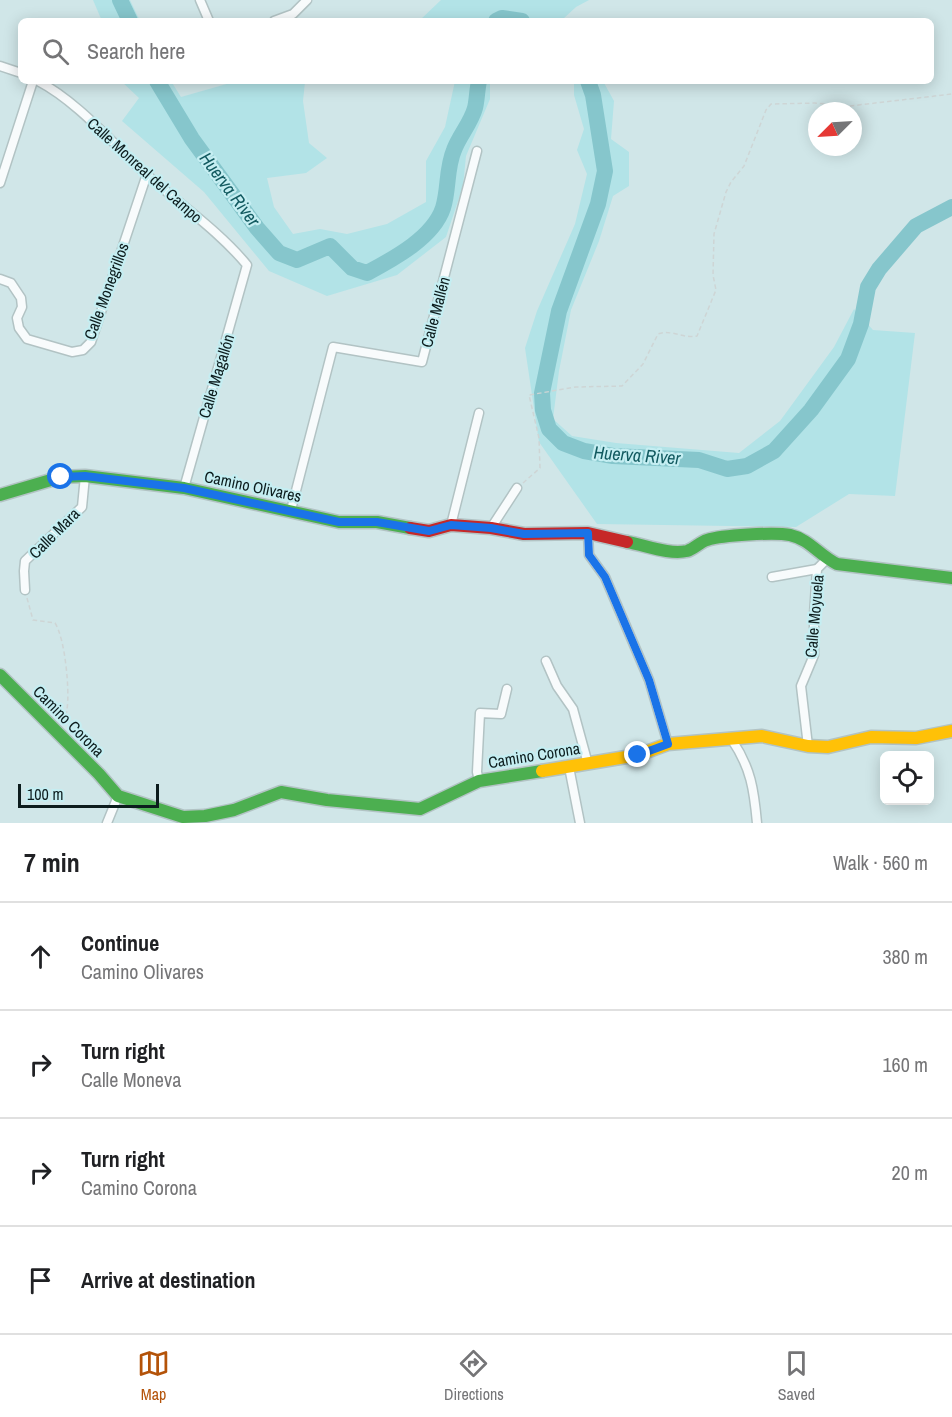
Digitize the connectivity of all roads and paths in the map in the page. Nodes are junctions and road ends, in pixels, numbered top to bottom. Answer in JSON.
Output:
{"nodes":[{"id":1,"x":200,"y":0,"type":"edge"},
{"id":2,"x":307,"y":0,"type":"edge"},
{"id":3,"x":209,"y":18,"type":"edge"},
{"id":4,"x":282,"y":18,"type":"edge"},
{"id":5,"x":0,"y":66,"type":"edge"},
{"id":6,"x":18,"y":72,"type":"edge"},
{"id":7,"x":32,"y":84,"type":"edge"},
{"id":8,"x":44,"y":84,"type":"edge"},
{"id":9,"x":952,"y":94,"type":"edge"},
{"id":10,"x":477,"y":151,"type":"dead end"},
{"id":11,"x":147,"y":174,"type":"junction"},
{"id":12,"x":0,"y":183,"type":"edge"},
{"id":13,"x":248,"y":265,"type":"joint"},
{"id":14,"x":0,"y":279,"type":"edge"},
{"id":15,"x":479,"y":413,"type":"dead end"},
{"id":16,"x":85,"y":476,"type":"junction"},
{"id":17,"x":184,"y":488,"type":"junction"},
{"id":18,"x":517,"y":488,"type":"joint"},
{"id":19,"x":0,"y":495,"type":"edge"},
{"id":20,"x":291,"y":510,"type":"junction"},
{"id":21,"x":451,"y":525,"type":"junction"},
{"id":22,"x":491,"y":528,"type":"junction"},
{"id":23,"x":588,"y":533,"type":"junction"},
{"id":24,"x":827,"y":559,"type":"junction"},
{"id":25,"x":818,"y":568,"type":"junction"},
{"id":26,"x":772,"y":577,"type":"dead end"},
{"id":27,"x":952,"y":578,"type":"edge"},
{"id":28,"x":25,"y":590,"type":"joint"},
{"id":29,"x":546,"y":661,"type":"dead end"},
{"id":30,"x":0,"y":675,"type":"edge"},
{"id":31,"x":507,"y":689,"type":"dead end"},
{"id":32,"x":952,"y":731,"type":"edge"},
{"id":33,"x":59,"y":736,"type":"junction"},
{"id":34,"x":732,"y":740,"type":"junction"},
{"id":35,"x":668,"y":744,"type":"junction"},
{"id":36,"x":808,"y":746,"type":"junction"},
{"id":37,"x":588,"y":764,"type":"junction"},
{"id":38,"x":569,"y":768,"type":"junction"},
{"id":39,"x":479,"y":781,"type":"junction"},
{"id":40,"x":118,"y":796,"type":"junction"},
{"id":41,"x":107,"y":823,"type":"edge"},
{"id":42,"x":580,"y":823,"type":"edge"},
{"id":43,"x":757,"y":823,"type":"edge"}],
"edges":[{"from":1,"to":3,"type":"street"},
{"from":2,"to":4,"type":"street"},
{"from":5,"to":6,"type":"street"},
{"from":7,"to":12,"type":"street"},
{"from":8,"to":11,"type":"street","name":"Calle Monreal del Campo"},
{"from":9,"to":18,"type":"path"},
{"from":10,"to":20,"type":"street","name":"Calle Mallén"},
{"from":11,"to":13,"type":"street","name":"Calle Monreal del Campo"},
{"from":11,"to":14,"type":"street","name":"Calle Monegrillos"},
{"from":13,"to":17,"type":"street","name":"Calle Magallón"},
{"from":15,"to":21,"type":"street"},
{"from":16,"to":17,"type":"street","name":"Camino Olivares"},
{"from":16,"to":19,"type":"street","name":"Camino Olivares"},
{"from":16,"to":28,"type":"street","name":"Calle Mara"},
{"from":17,"to":20,"type":"street","name":"Camino Olivares"},
{"from":18,"to":22,"type":"street"},
{"from":20,"to":21,"type":"street","name":"Camino Olivares"},
{"from":21,"to":22,"type":"street","name":"Camino Olivares"},
{"from":22,"to":23,"type":"street","name":"Camino Olivares"},
{"from":23,"to":24,"type":"street","name":"Camino Olivares"},
{"from":23,"to":35,"type":"street"},
{"from":24,"to":25,"type":"street","name":"Calle Moyuela"},
{"from":24,"to":27,"type":"street","name":"Camino Olivares"},
{"from":25,"to":26,"type":"street"},
{"from":25,"to":36,"type":"street","name":"Calle Moyuela"},
{"from":28,"to":33,"type":"path"},
{"from":29,"to":37,"type":"street"},
{"from":30,"to":33,"type":"street","name":"Camino Corona"},
{"from":31,"to":39,"type":"street"},
{"from":32,"to":36,"type":"street","name":"Camino Corona"},
{"from":33,"to":40,"type":"street","name":"Camino Corona"},
{"from":34,"to":35,"type":"street","name":"Camino Corona"},
{"from":34,"to":36,"type":"street","name":"Camino Corona"},
{"from":34,"to":43,"type":"street"},
{"from":35,"to":37,"type":"street","name":"Camino Corona"},
{"from":37,"to":38,"type":"street","name":"Camino Corona"},
{"from":38,"to":39,"type":"street","name":"Camino Corona"},
{"from":38,"to":42,"type":"street"},
{"from":39,"to":40,"type":"street","name":"Camino Corona"},
{"from":40,"to":41,"type":"street"}]}
